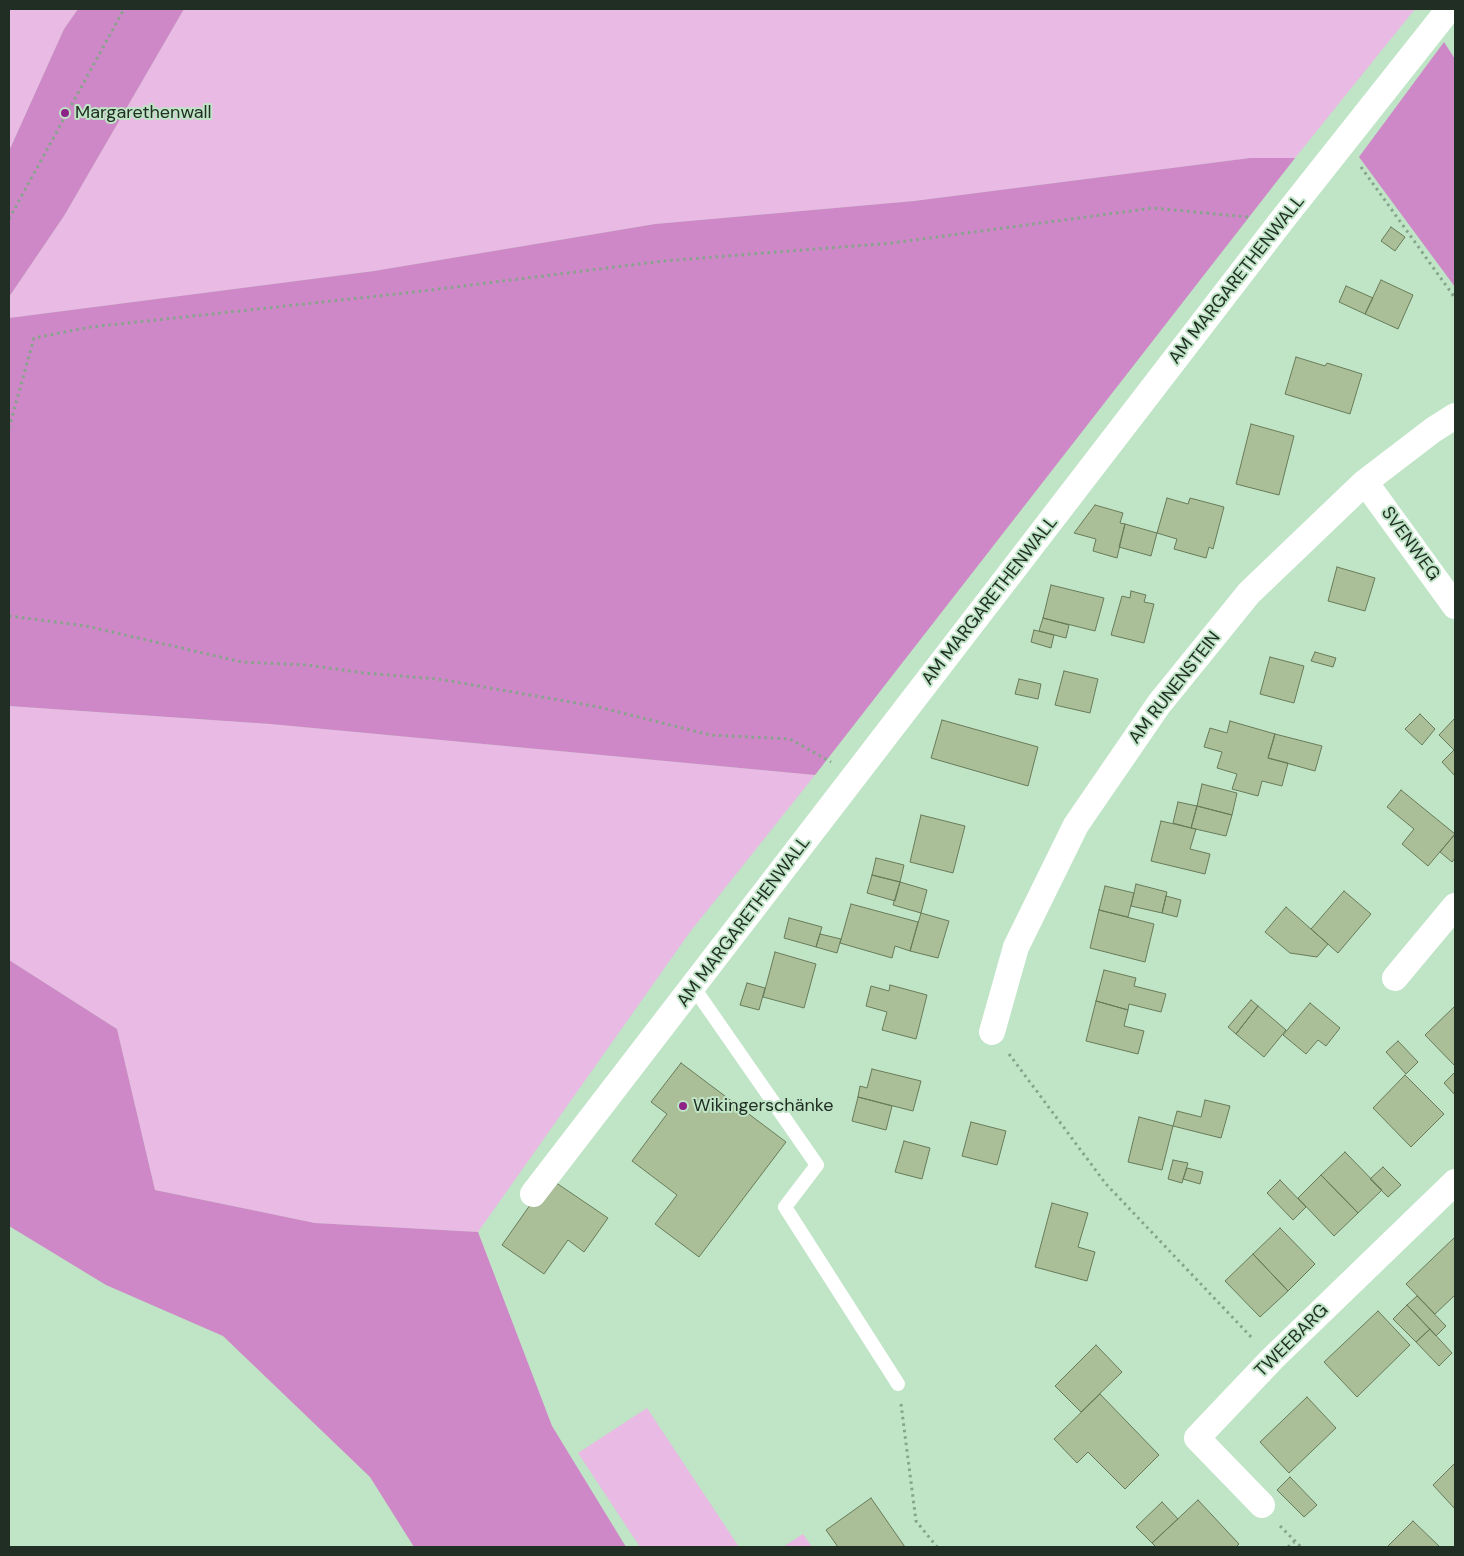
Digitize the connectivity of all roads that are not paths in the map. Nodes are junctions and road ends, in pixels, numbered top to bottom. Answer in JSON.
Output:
{"nodes":[{"id":1,"x":1449,"y":9,"type":"edge"},
{"id":2,"x":1455,"y":416,"type":"edge"},
{"id":3,"x":1365,"y":482,"type":"junction"},
{"id":4,"x":1455,"y":606,"type":"edge"},
{"id":5,"x":1455,"y":906,"type":"edge"},
{"id":6,"x":1396,"y":978,"type":"dead end"},
{"id":7,"x":694,"y":988,"type":"junction"},
{"id":8,"x":992,"y":1032,"type":"road end"},
{"id":9,"x":1455,"y":1182,"type":"edge"},
{"id":10,"x":533,"y":1194,"type":"dead end"},
{"id":11,"x":898,"y":1384,"type":"road end"},
{"id":12,"x":1262,"y":1505,"type":"dead end"}],
"edges":[{"from":1,"to":7,"type":"street","name":"AM MARGARETHENWALL"},
{"from":2,"to":3,"type":"street","name":"AM RUNENSTEIN"},
{"from":3,"to":4,"type":"street","name":"SVENWEG"},
{"from":3,"to":8,"type":"street","name":"AM RUNENSTEIN"},
{"from":5,"to":6,"type":"street"},
{"from":7,"to":10,"type":"street","name":"AM MARGARETHENWALL"},
{"from":7,"to":11,"type":"lane"},
{"from":9,"to":12,"type":"street","name":"TWEEBARG"}]}
